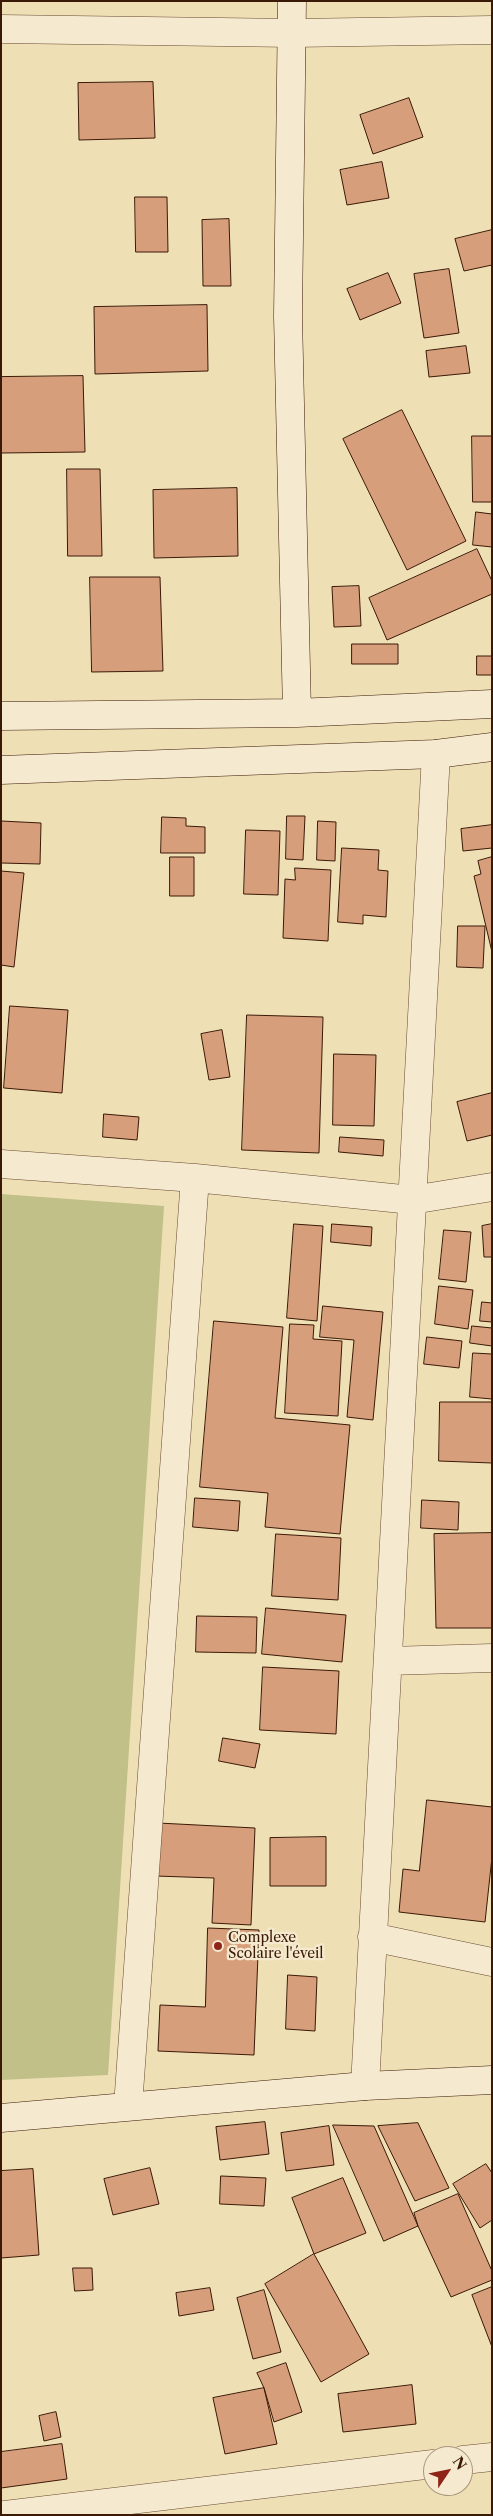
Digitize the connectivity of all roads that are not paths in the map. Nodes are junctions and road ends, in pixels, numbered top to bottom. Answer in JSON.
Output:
{"nodes":[{"id":1,"x":292,"y":1,"type":"edge"},
{"id":2,"x":1,"y":29,"type":"edge"},
{"id":3,"x":492,"y":30,"type":"edge"},
{"id":4,"x":293,"y":33,"type":"junction"},
{"id":5,"x":492,"y":704,"type":"edge"},
{"id":6,"x":297,"y":713,"type":"junction"},
{"id":7,"x":1,"y":716,"type":"edge"},
{"id":8,"x":492,"y":747,"type":"edge"},
{"id":9,"x":436,"y":754,"type":"junction"},
{"id":10,"x":1,"y":770,"type":"edge"},
{"id":11,"x":1,"y":1164,"type":"edge"},
{"id":12,"x":195,"y":1178,"type":"junction"},
{"id":13,"x":492,"y":1187,"type":"edge"},
{"id":14,"x":412,"y":1200,"type":"junction"},
{"id":15,"x":492,"y":1658,"type":"edge"},
{"id":16,"x":388,"y":1661,"type":"junction"},
{"id":17,"x":372,"y":1938,"type":"junction"},
{"id":18,"x":492,"y":1962,"type":"edge"},
{"id":19,"x":492,"y":2080,"type":"edge"},
{"id":20,"x":365,"y":2086,"type":"junction"},
{"id":21,"x":128,"y":2106,"type":"junction"},
{"id":22,"x":1,"y":2118,"type":"edge"},
{"id":23,"x":492,"y":2457,"type":"edge"},
{"id":24,"x":473,"y":2459,"type":"edge"},
{"id":25,"x":423,"y":2465,"type":"edge"},
{"id":26,"x":6,"y":2515,"type":"edge"}],
"edges":[{"from":1,"to":4,"type":"street"},
{"from":2,"to":4,"type":"street"},
{"from":3,"to":4,"type":"street"},
{"from":4,"to":6,"type":"street"},
{"from":5,"to":6,"type":"street"},
{"from":6,"to":7,"type":"street"},
{"from":8,"to":9,"type":"street"},
{"from":9,"to":10,"type":"street"},
{"from":9,"to":14,"type":"street"},
{"from":11,"to":12,"type":"street"},
{"from":12,"to":14,"type":"street"},
{"from":12,"to":21,"type":"street"},
{"from":13,"to":14,"type":"street"},
{"from":14,"to":16,"type":"street"},
{"from":15,"to":16,"type":"street"},
{"from":16,"to":17,"type":"street"},
{"from":17,"to":18,"type":"street"},
{"from":17,"to":20,"type":"street"},
{"from":19,"to":20,"type":"street"},
{"from":20,"to":21,"type":"street"},
{"from":21,"to":22,"type":"street"},
{"from":23,"to":24,"type":"street"},
{"from":25,"to":26,"type":"street"}]}
